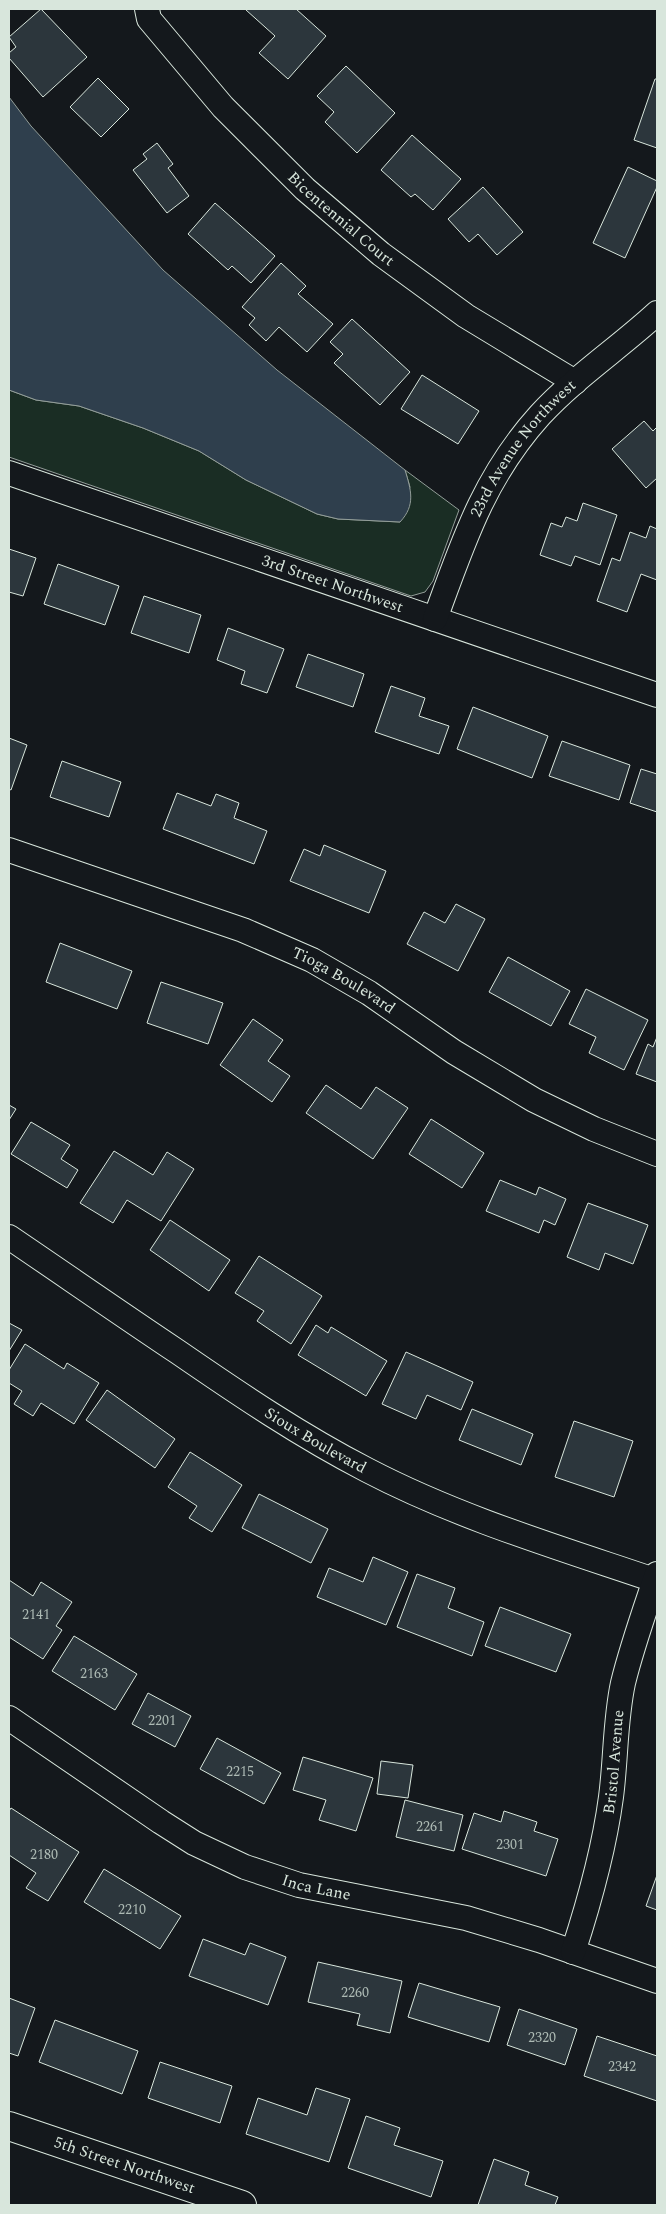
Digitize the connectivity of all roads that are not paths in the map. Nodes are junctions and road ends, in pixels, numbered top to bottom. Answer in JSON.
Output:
{"nodes":[{"id":1,"x":147,"y":9,"type":"edge"},
{"id":2,"x":657,"y":313,"type":"edge"},
{"id":3,"x":576,"y":382,"type":"junction"},
{"id":4,"x":9,"y":473,"type":"edge"},
{"id":5,"x":435,"y":619,"type":"junction"},
{"id":6,"x":657,"y":695,"type":"edge"},
{"id":7,"x":9,"y":850,"type":"edge"},
{"id":8,"x":657,"y":1154,"type":"edge"},
{"id":9,"x":9,"y":1237,"type":"edge"},
{"id":10,"x":656,"y":1578,"type":"edge"},
{"id":11,"x":9,"y":1718,"type":"edge"},
{"id":12,"x":573,"y":1952,"type":"junction"},
{"id":13,"x":657,"y":1981,"type":"edge"},
{"id":14,"x":9,"y":2126,"type":"edge"},
{"id":15,"x":213,"y":2201,"type":"edge"},
{"id":16,"x":242,"y":2205,"type":"edge"}],
"edges":[{"from":1,"to":3,"type":"street","name":"Bicentennial Court"},
{"from":2,"to":3,"type":"street","name":"23rd Avenue Northwest"},
{"from":3,"to":5,"type":"street","name":"23rd Avenue Northwest"},
{"from":4,"to":5,"type":"street","name":"3rd Street Northwest"},
{"from":5,"to":6,"type":"street","name":"3rd Street Northwest"},
{"from":7,"to":8,"type":"street","name":"Tioga Boulevard"},
{"from":9,"to":10,"type":"street","name":"Sioux Boulevard"},
{"from":10,"to":12,"type":"street","name":"Bristol Avenue"},
{"from":11,"to":12,"type":"street","name":"Inca Lane"},
{"from":12,"to":13,"type":"street","name":"Inca Lane"},
{"from":14,"to":15,"type":"street","name":"5th Street Northwest"},
{"from":15,"to":16,"type":"street","name":"5th Street Northwest"}]}
